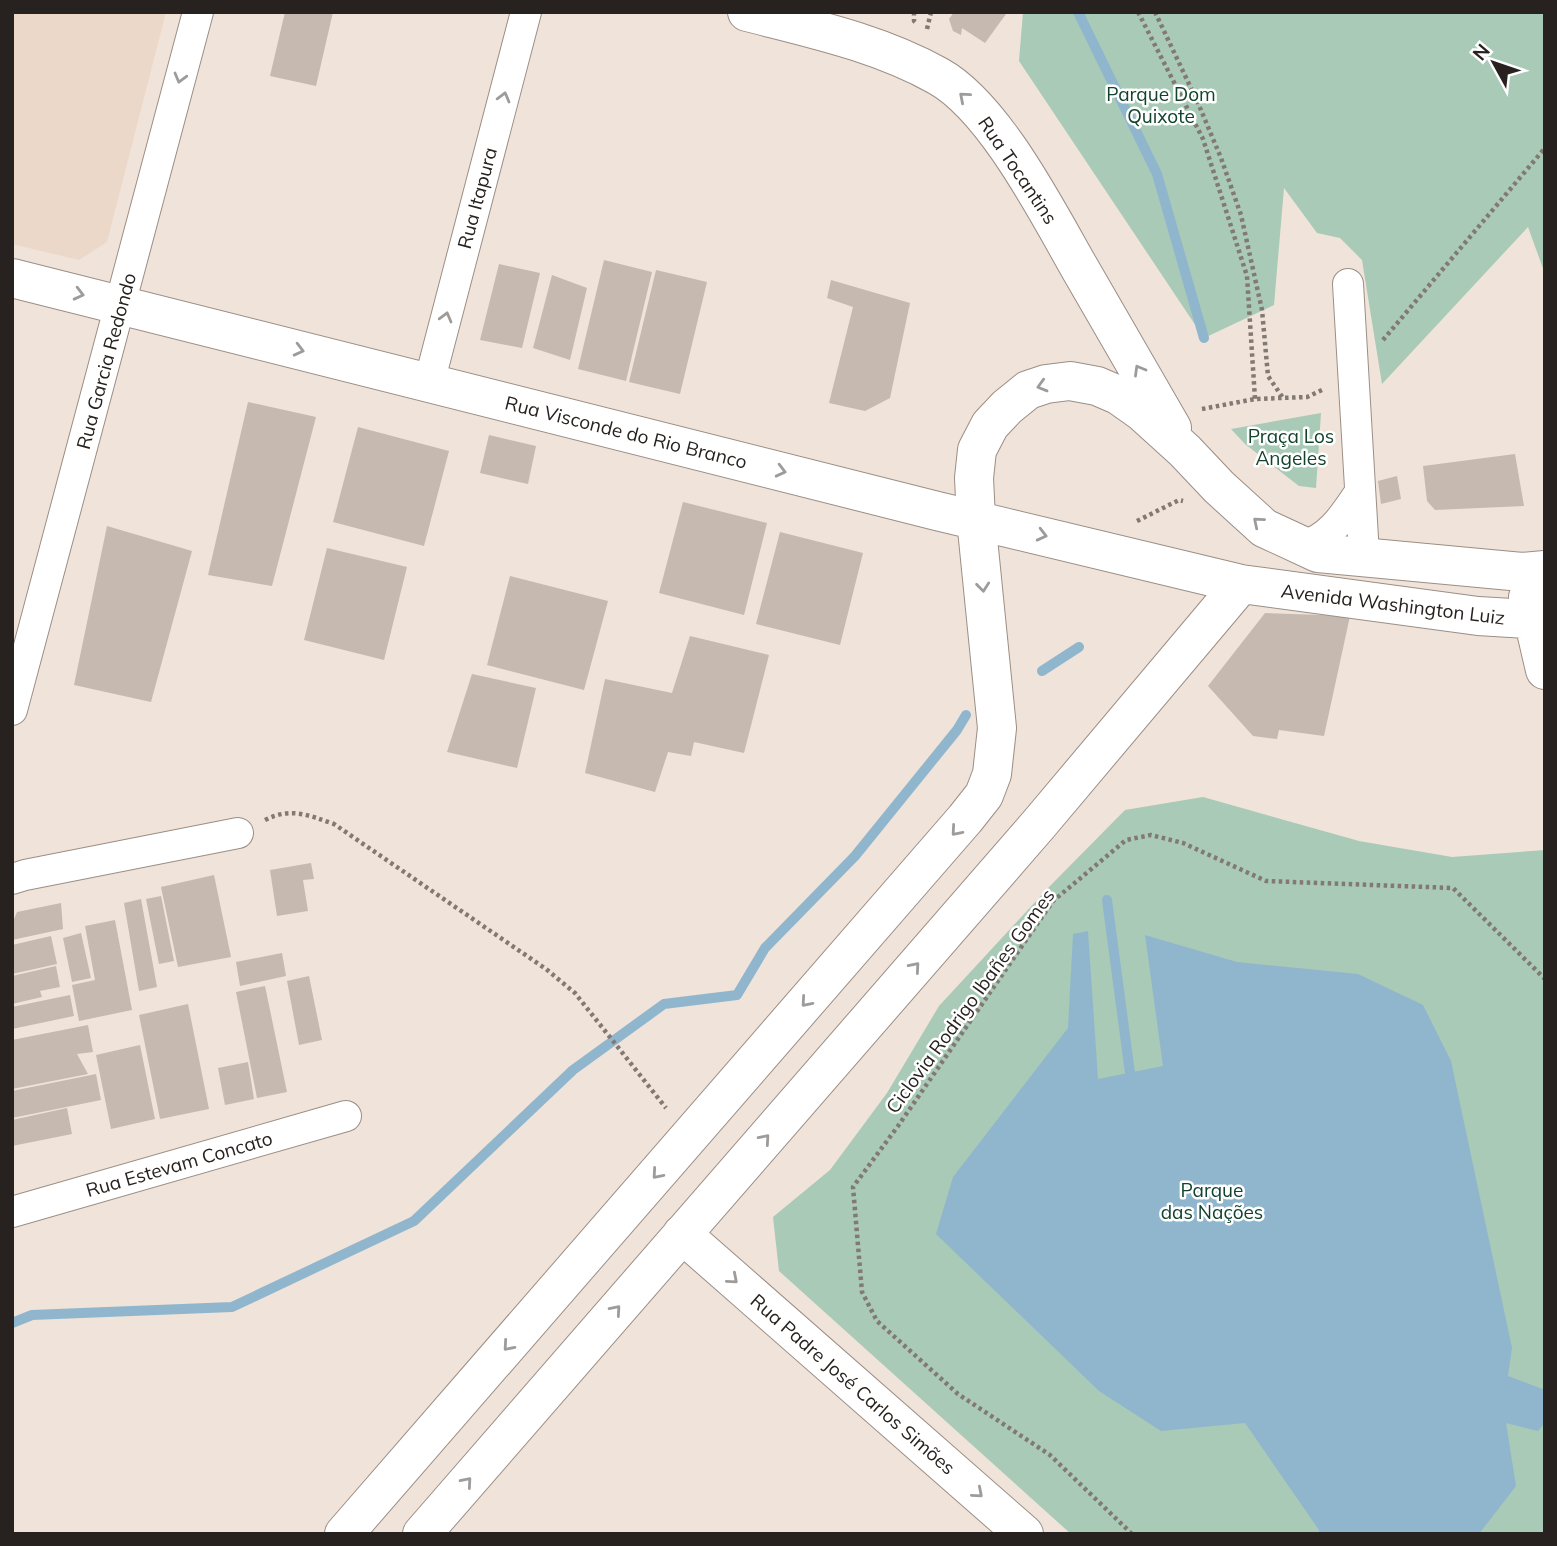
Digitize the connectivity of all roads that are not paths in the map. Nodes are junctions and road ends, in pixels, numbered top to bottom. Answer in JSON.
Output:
{"nodes":[{"id":1,"x":198,"y":12,"type":"edge"},
{"id":2,"x":526,"y":12,"type":"edge"},
{"id":3,"x":747,"y":12,"type":"edge"},
{"id":4,"x":12,"y":278,"type":"edge"},
{"id":5,"x":1348,"y":284,"type":"dead end"},
{"id":6,"x":121,"y":305,"type":"junction"},
{"id":7,"x":429,"y":383,"type":"junction"},
{"id":8,"x":1185,"y":451,"type":"junction"},
{"id":9,"x":1360,"y":492,"type":"junction"},
{"id":10,"x":976,"y":519,"type":"junction"},
{"id":11,"x":1303,"y":546,"type":"junction"},
{"id":12,"x":1364,"y":555,"type":"junction"},
{"id":13,"x":1533,"y":571,"type":"edge"},
{"id":14,"x":1241,"y":584,"type":"junction"},
{"id":15,"x":1539,"y":621,"type":"edge"},
{"id":16,"x":1545,"y":670,"type":"edge"},
{"id":17,"x":12,"y":710,"type":"edge"},
{"id":18,"x":238,"y":833,"type":"road end"},
{"id":19,"x":12,"y":880,"type":"edge"},
{"id":20,"x":346,"y":1116,"type":"dead end"},
{"id":21,"x":12,"y":1212,"type":"edge"},
{"id":22,"x":682,"y":1234,"type":"junction"},
{"id":23,"x":344,"y":1534,"type":"edge"},
{"id":24,"x":422,"y":1534,"type":"edge"},
{"id":25,"x":1024,"y":1534,"type":"edge"}],
"edges":[{"from":1,"to":6,"type":"street","name":"Rua Garcia Redondo","one_way":true},
{"from":7,"to":2,"type":"street","name":"Rua Itapura","one_way":true},
{"from":8,"to":3,"type":"main road","name":"Rua Tocantins","one_way":true},
{"from":4,"to":6,"type":"main road","name":"Rua Visconde do Rio Branco","one_way":true},
{"from":5,"to":9,"type":"street"},
{"from":6,"to":7,"type":"main road","name":"Rua Visconde do Rio Branco","one_way":true},
{"from":6,"to":17,"type":"street","name":"Rua Garcia Redondo"},
{"from":7,"to":10,"type":"main road","name":"Rua Visconde do Rio Branco","one_way":true},
{"from":8,"to":10,"type":"main road","one_way":true},
{"from":11,"to":8,"type":"main road","one_way":true},
{"from":9,"to":11,"type":"street"},
{"from":9,"to":12,"type":"street"},
{"from":10,"to":14,"type":"main road","name":"Rua Visconde do Rio Branco","one_way":true},
{"from":10,"to":23,"type":"main road","one_way":true},
{"from":11,"to":12,"type":"main road"},
{"from":12,"to":13,"type":"main road"},
{"from":13,"to":15,"type":"main road"},
{"from":14,"to":15,"type":"main road","name":"Avenida Washington Luiz"},
{"from":22,"to":14,"type":"main road","one_way":true},
{"from":15,"to":16,"type":"main road"},
{"from":18,"to":19,"type":"street"},
{"from":20,"to":21,"type":"street","name":"Rua Estevam Concato"},
{"from":24,"to":22,"type":"main road","one_way":true},
{"from":22,"to":25,"type":"main road","name":"Rua Padre José Carlos Simões","one_way":true}]}
